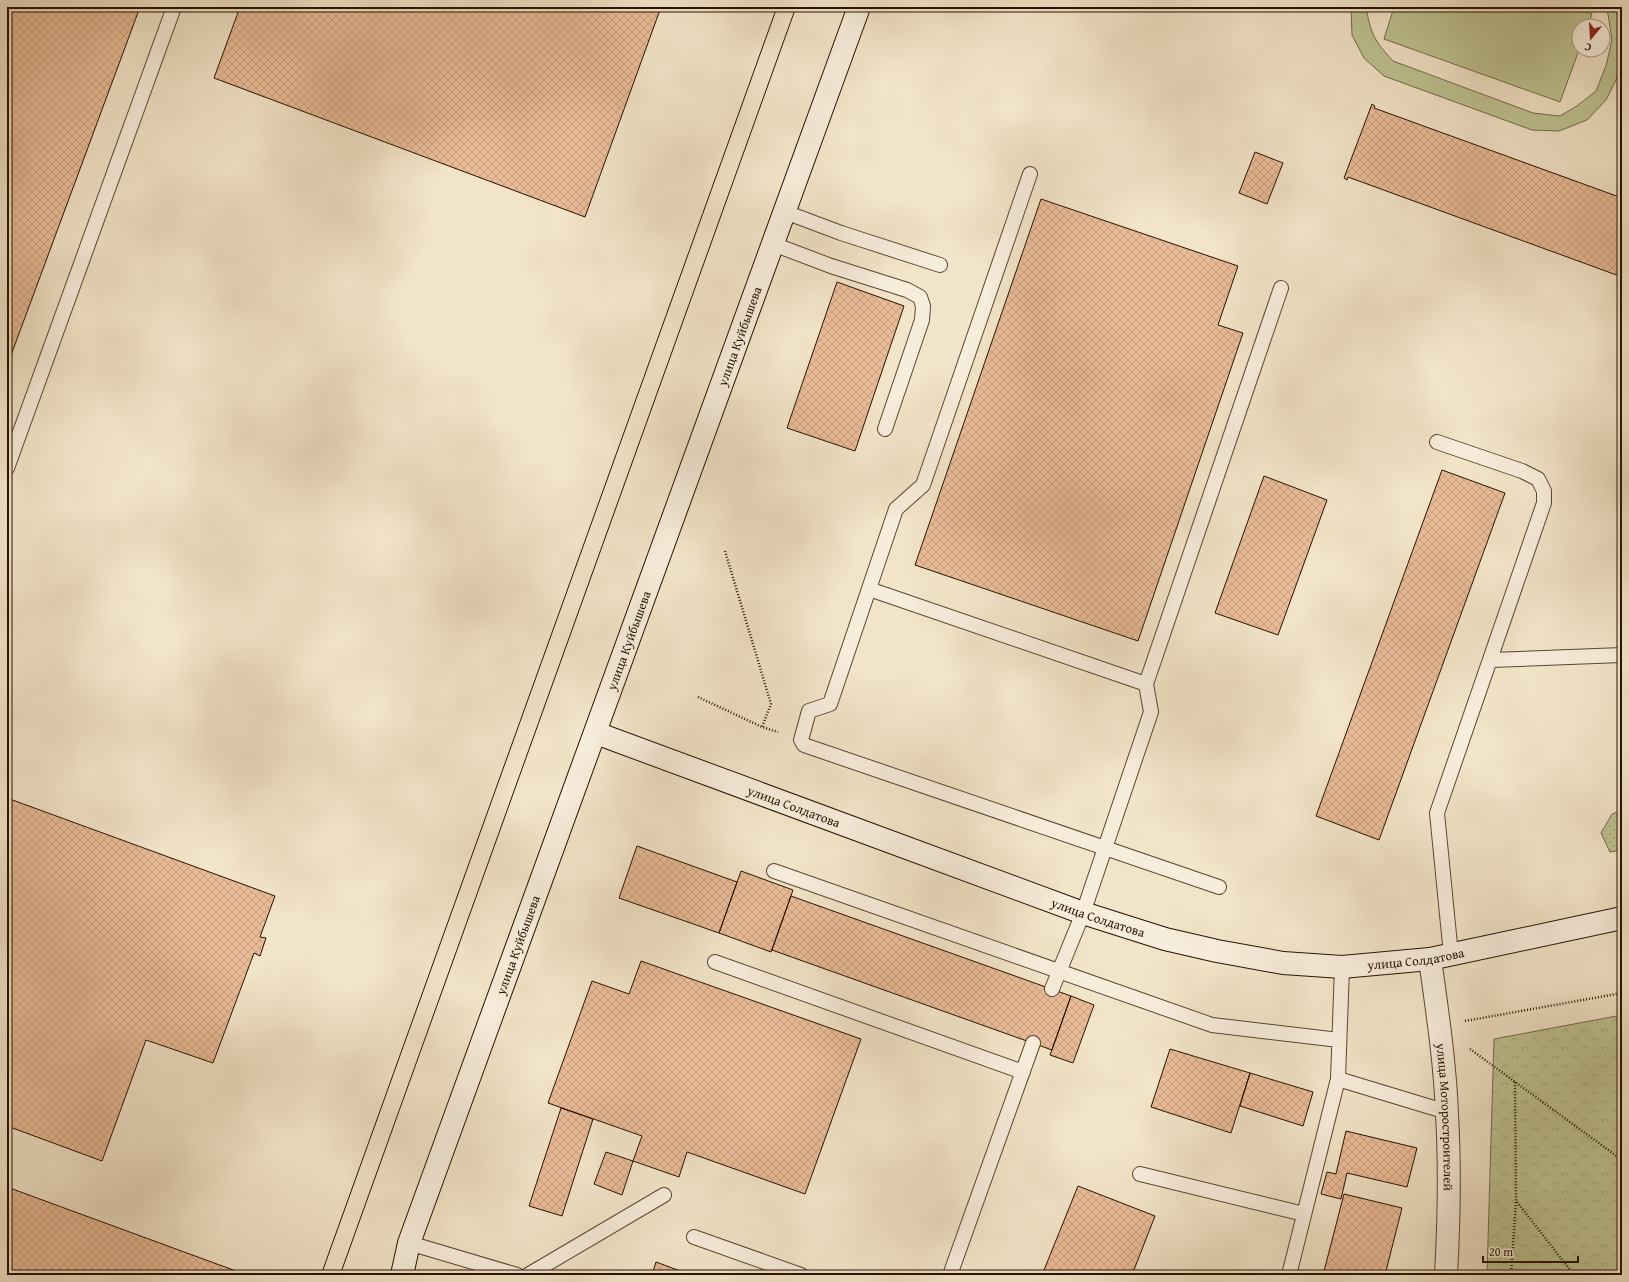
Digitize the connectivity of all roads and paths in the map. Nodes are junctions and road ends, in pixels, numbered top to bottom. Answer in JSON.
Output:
{"nodes":[{"id":1,"x":174,"y":7,"type":"edge"},
{"id":2,"x":859,"y":7,"type":"edge"},
{"id":3,"x":1030,"y":174,"type":"dead end"},
{"id":4,"x":785,"y":212,"type":"junction"},
{"id":5,"x":773,"y":244,"type":"junction"},
{"id":6,"x":940,"y":266,"type":"dead end"},
{"id":7,"x":1281,"y":288,"type":"dead end"},
{"id":8,"x":885,"y":429,"type":"dead end"},
{"id":9,"x":1437,"y":442,"type":"dead end"},
{"id":10,"x":7,"y":468,"type":"edge"},
{"id":11,"x":725,"y":551,"type":"dead end"},
{"id":12,"x":869,"y":589,"type":"junction"},
{"id":13,"x":1622,"y":655,"type":"edge"},
{"id":14,"x":1490,"y":660,"type":"junction"},
{"id":15,"x":1146,"y":684,"type":"junction"},
{"id":16,"x":698,"y":697,"type":"dead end"},
{"id":17,"x":762,"y":727,"type":"junction"},
{"id":18,"x":596,"y":733,"type":"junction"},
{"id":19,"x":801,"y":740,"type":"junction"},
{"id":20,"x":1105,"y":848,"type":"junction"},
{"id":21,"x":774,"y":871,"type":"dead end"},
{"id":22,"x":1219,"y":887,"type":"dead end"},
{"id":23,"x":1083,"y":913,"type":"junction"},
{"id":24,"x":1622,"y":918,"type":"edge"},
{"id":25,"x":1440,"y":957,"type":"junction"},
{"id":26,"x":715,"y":962,"type":"dead end"},
{"id":27,"x":1342,"y":967,"type":"junction"},
{"id":28,"x":1058,"y":971,"type":"junction"},
{"id":29,"x":1052,"y":990,"type":"dead end"},
{"id":30,"x":1622,"y":993,"type":"edge"},
{"id":31,"x":1439,"y":1026,"type":"junction"},
{"id":32,"x":1339,"y":1040,"type":"junction"},
{"id":33,"x":1033,"y":1043,"type":"dead end"},
{"id":34,"x":1022,"y":1072,"type":"junction"},
{"id":35,"x":1338,"y":1079,"type":"junction"},
{"id":36,"x":1515,"y":1082,"type":"junction"},
{"id":37,"x":1447,"y":1112,"type":"junction"},
{"id":38,"x":1622,"y":1160,"type":"edge"},
{"id":39,"x":1140,"y":1174,"type":"dead end"},
{"id":40,"x":664,"y":1195,"type":"dead end"},
{"id":41,"x":1516,"y":1202,"type":"junction"},
{"id":42,"x":1304,"y":1214,"type":"junction"},
{"id":43,"x":694,"y":1237,"type":"dead end"},
{"id":44,"x":410,"y":1243,"type":"junction"},
{"id":45,"x":402,"y":1275,"type":"edge"},
{"id":46,"x":517,"y":1275,"type":"edge"},
{"id":47,"x":528,"y":1275,"type":"edge"},
{"id":48,"x":801,"y":1275,"type":"edge"},
{"id":49,"x":950,"y":1275,"type":"edge"},
{"id":50,"x":1289,"y":1275,"type":"edge"},
{"id":51,"x":1446,"y":1275,"type":"edge"},
{"id":52,"x":1510,"y":1275,"type":"edge"},
{"id":53,"x":1574,"y":1275,"type":"edge"}],
"edges":[{"from":1,"to":10,"type":"lane"},
{"from":2,"to":4,"type":"main road","name":"улица Куйбышева"},
{"from":3,"to":12,"type":"lane"},
{"from":4,"to":5,"type":"main road","name":"улица Куйбышева"},
{"from":4,"to":6,"type":"lane"},
{"from":5,"to":8,"type":"lane"},
{"from":5,"to":18,"type":"main road","name":"улица Куйбышева"},
{"from":7,"to":15,"type":"lane"},
{"from":9,"to":14,"type":"lane"},
{"from":11,"to":17,"type":"path"},
{"from":12,"to":15,"type":"lane"},
{"from":12,"to":19,"type":"lane"},
{"from":13,"to":14,"type":"lane"},
{"from":14,"to":25,"type":"lane"},
{"from":15,"to":20,"type":"lane"},
{"from":16,"to":17,"type":"path"},
{"from":17,"to":19,"type":"path"},
{"from":18,"to":23,"type":"main road","name":"улица Солдатова"},
{"from":18,"to":44,"type":"main road","name":"улица Куйбышева"},
{"from":19,"to":20,"type":"lane"},
{"from":20,"to":22,"type":"lane"},
{"from":20,"to":23,"type":"lane"},
{"from":21,"to":28,"type":"lane"},
{"from":23,"to":27,"type":"main road","name":"улица Солдатова"},
{"from":23,"to":28,"type":"lane"},
{"from":24,"to":25,"type":"main road","name":"улица Солдатова"},
{"from":25,"to":27,"type":"main road","name":"улица Солдатова"},
{"from":25,"to":31,"type":"main road","name":"улица Моторостроителей"},
{"from":26,"to":34,"type":"lane"},
{"from":27,"to":32,"type":"lane"},
{"from":28,"to":29,"type":"lane"},
{"from":28,"to":32,"type":"lane"},
{"from":30,"to":31,"type":"path"},
{"from":31,"to":36,"type":"path"},
{"from":31,"to":37,"type":"main road","name":"улица Моторостроителей"},
{"from":32,"to":35,"type":"lane"},
{"from":33,"to":34,"type":"lane"},
{"from":34,"to":49,"type":"lane"},
{"from":35,"to":37,"type":"lane"},
{"from":35,"to":42,"type":"lane"},
{"from":36,"to":38,"type":"path"},
{"from":36,"to":41,"type":"path"},
{"from":37,"to":51,"type":"main road","name":"улица Моторостроителей"},
{"from":39,"to":42,"type":"lane"},
{"from":40,"to":47,"type":"lane"},
{"from":41,"to":52,"type":"path"},
{"from":41,"to":53,"type":"path"},
{"from":42,"to":50,"type":"lane"},
{"from":43,"to":48,"type":"lane"},
{"from":44,"to":45,"type":"main road","name":"улица Куйбышева"},
{"from":44,"to":46,"type":"lane"}]}
